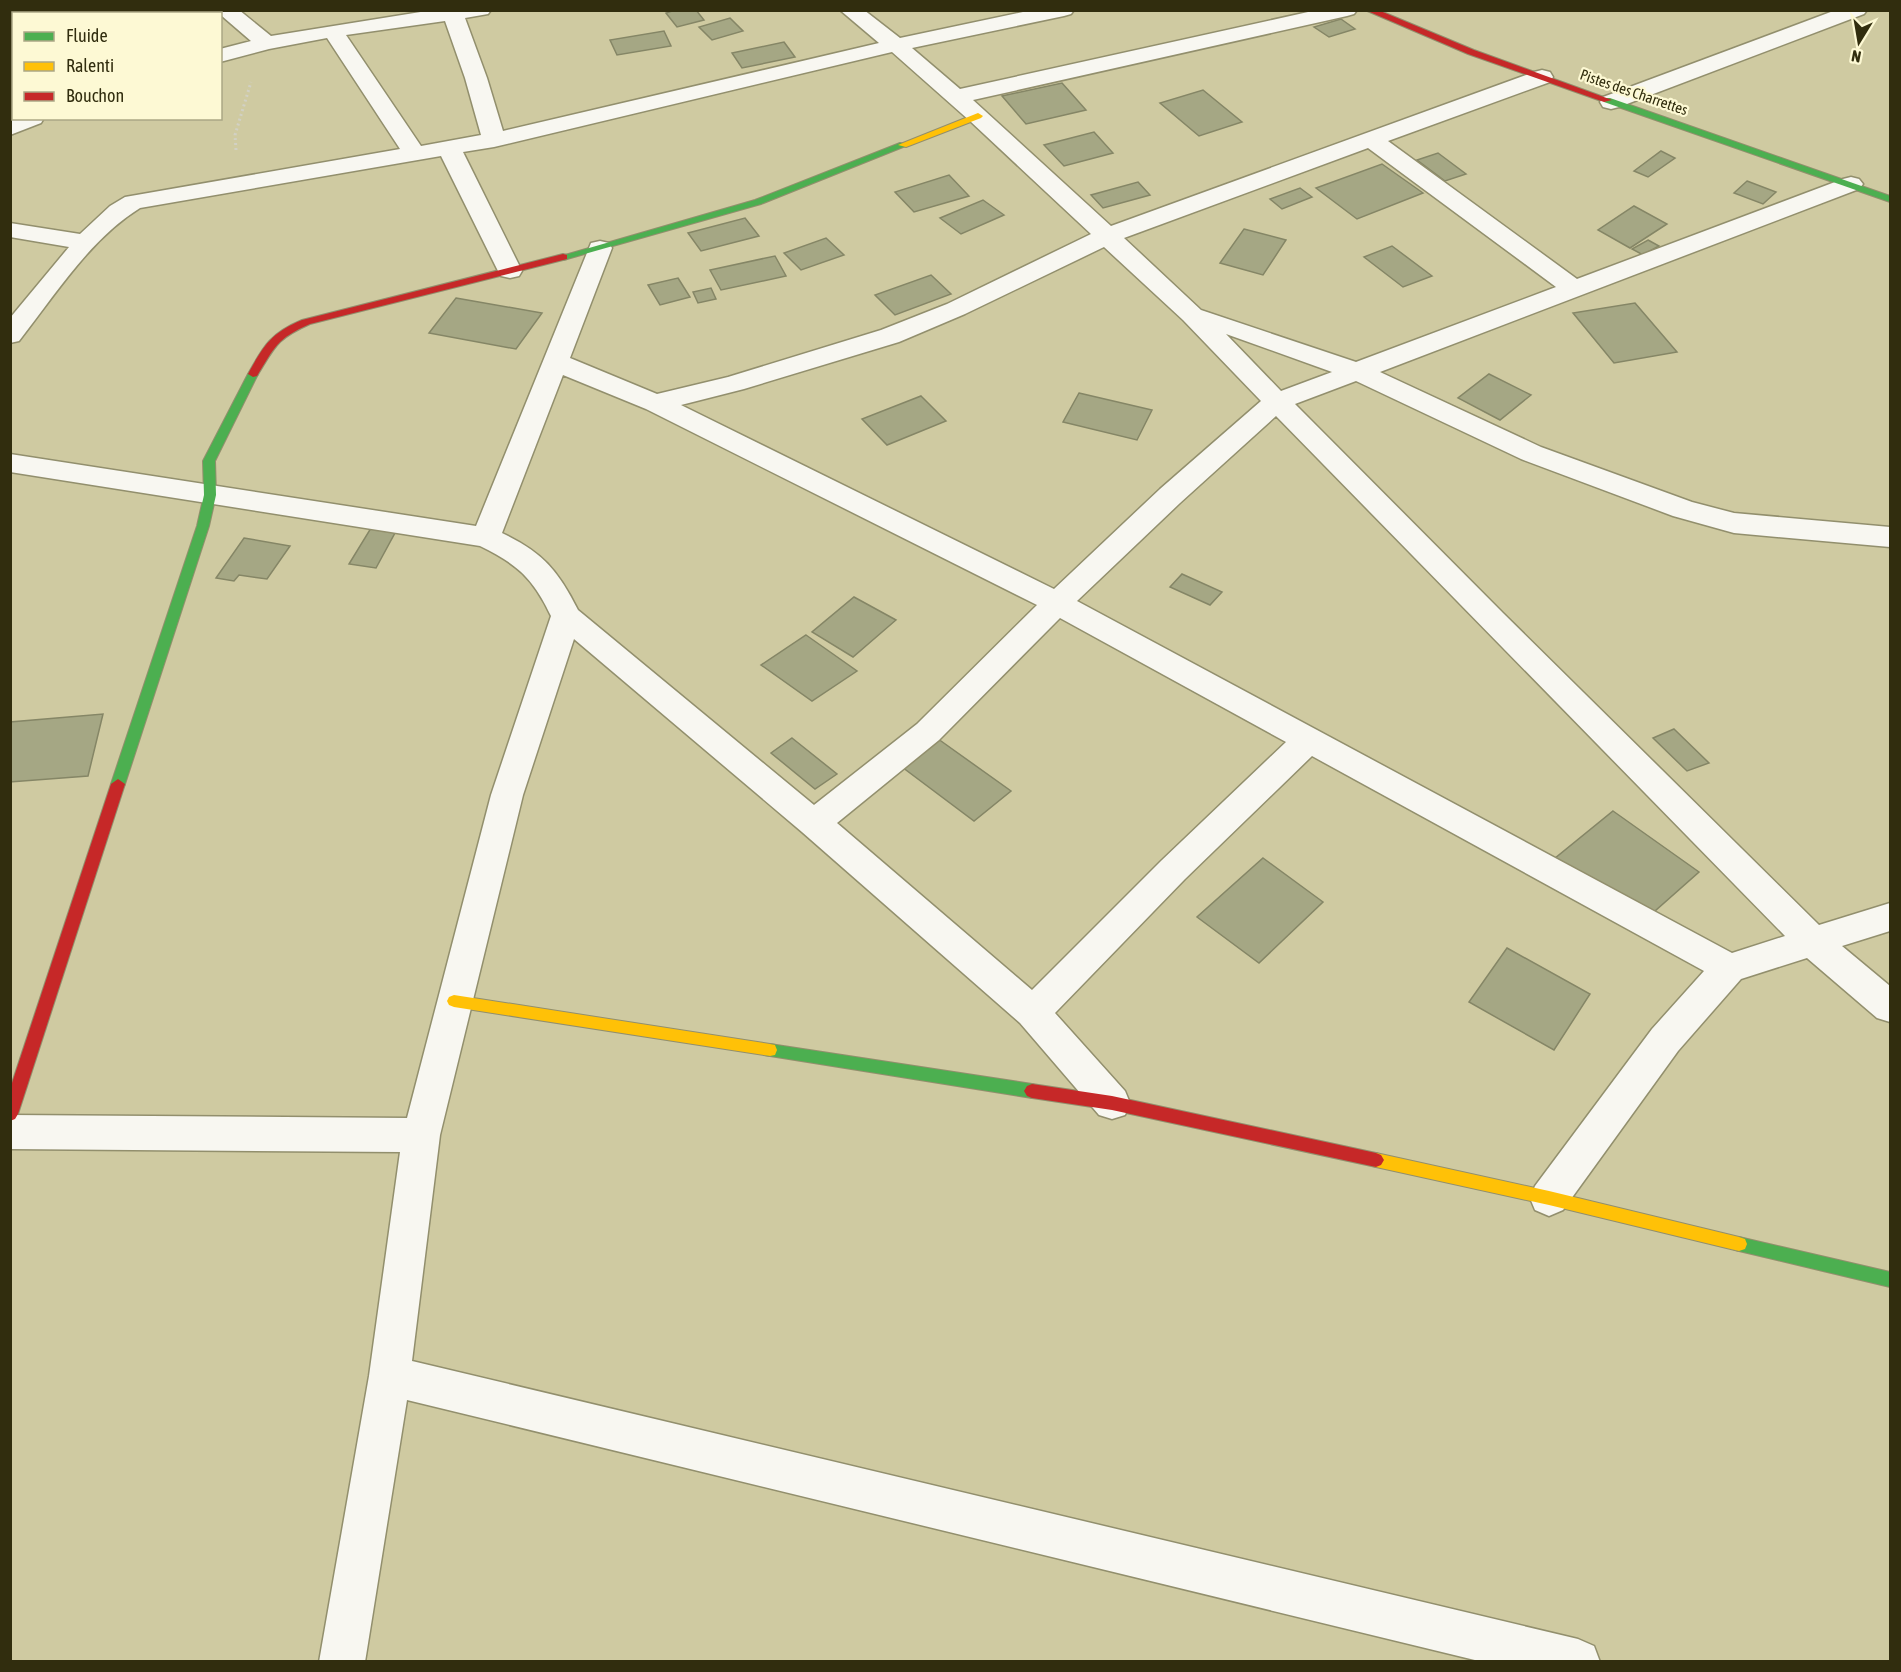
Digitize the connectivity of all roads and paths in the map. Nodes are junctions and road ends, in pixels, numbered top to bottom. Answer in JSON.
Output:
{"nodes":[{"id":1,"x":225,"y":10,"type":"edge"},
{"id":2,"x":481,"y":10,"type":"edge"},
{"id":3,"x":850,"y":10,"type":"edge"},
{"id":4,"x":1064,"y":10,"type":"edge"},
{"id":5,"x":1347,"y":10,"type":"edge"},
{"id":6,"x":1369,"y":10,"type":"edge"},
{"id":7,"x":1857,"y":10,"type":"edge"},
{"id":8,"x":453,"y":14,"type":"junction"},
{"id":9,"x":1788,"y":16,"type":"dead end"},
{"id":10,"x":1809,"y":28,"type":"junction"},
{"id":11,"x":333,"y":31,"type":"junction"},
{"id":12,"x":267,"y":43,"type":"junction"},
{"id":13,"x":896,"y":45,"type":"junction"},
{"id":14,"x":222,"y":55,"type":"edge"},
{"id":15,"x":1542,"y":77,"type":"junction"},
{"id":16,"x":956,"y":97,"type":"junction"},
{"id":17,"x":1611,"y":102,"type":"junction"},
{"id":18,"x":978,"y":116,"type":"junction"},
{"id":19,"x":28,"y":120,"type":"edge"},
{"id":20,"x":10,"y":128,"type":"edge"},
{"id":21,"x":494,"y":140,"type":"junction"},
{"id":22,"x":1370,"y":140,"type":"junction"},
{"id":23,"x":448,"y":148,"type":"junction"},
{"id":24,"x":414,"y":153,"type":"junction"},
{"id":25,"x":252,"y":183,"type":"junction"},
{"id":26,"x":1851,"y":184,"type":"junction"},
{"id":27,"x":1890,"y":199,"type":"edge"},
{"id":28,"x":10,"y":230,"type":"edge"},
{"id":29,"x":1107,"y":236,"type":"junction"},
{"id":30,"x":86,"y":242,"type":"junction"},
{"id":31,"x":600,"y":248,"type":"junction"},
{"id":32,"x":510,"y":271,"type":"junction"},
{"id":33,"x":1575,"y":289,"type":"junction"},
{"id":34,"x":1192,"y":315,"type":"junction"},
{"id":35,"x":10,"y":335,"type":"edge"},
{"id":36,"x":556,"y":362,"type":"junction"},
{"id":37,"x":1356,"y":371,"type":"junction"},
{"id":38,"x":1276,"y":402,"type":"junction"},
{"id":39,"x":655,"y":403,"type":"junction"},
{"id":40,"x":10,"y":463,"type":"edge"},
{"id":41,"x":210,"y":495,"type":"junction"},
{"id":42,"x":486,"y":537,"type":"junction"},
{"id":43,"x":1890,"y":537,"type":"edge"},
{"id":44,"x":1057,"y":603,"type":"junction"},
{"id":45,"x":566,"y":616,"type":"junction"},
{"id":46,"x":1307,"y":741,"type":"junction"},
{"id":47,"x":814,"y":823,"type":"junction"},
{"id":48,"x":1890,"y":917,"type":"edge"},
{"id":49,"x":1813,"y":942,"type":"junction"},
{"id":50,"x":1730,"y":968,"type":"junction"},
{"id":51,"x":454,"y":1001,"type":"junction"},
{"id":52,"x":1890,"y":1006,"type":"edge"},
{"id":53,"x":1033,"y":1012,"type":"junction"},
{"id":54,"x":1112,"y":1103,"type":"junction"},
{"id":55,"x":10,"y":1114,"type":"edge"},
{"id":56,"x":10,"y":1132,"type":"edge"},
{"id":57,"x":421,"y":1135,"type":"junction"},
{"id":58,"x":1549,"y":1198,"type":"junction"},
{"id":59,"x":1890,"y":1280,"type":"edge"},
{"id":60,"x":390,"y":1376,"type":"junction"},
{"id":61,"x":342,"y":1662,"type":"edge"},
{"id":62,"x":1578,"y":1662,"type":"edge"}],
"edges":[{"from":1,"to":12,"type":"street"},
{"from":2,"to":8,"type":"street"},
{"from":3,"to":13,"type":"street"},
{"from":4,"to":13,"type":"street"},
{"from":5,"to":16,"type":"street"},
{"from":6,"to":15,"type":"street","name":"Pistes des Charrettes"},
{"from":7,"to":10,"type":"street"},
{"from":8,"to":11,"type":"street"},
{"from":8,"to":21,"type":"street"},
{"from":9,"to":10,"type":"street"},
{"from":10,"to":17,"type":"street"},
{"from":11,"to":12,"type":"street"},
{"from":11,"to":24,"type":"street"},
{"from":12,"to":14,"type":"street"},
{"from":12,"to":25,"type":"path"},
{"from":13,"to":16,"type":"street"},
{"from":13,"to":21,"type":"street"},
{"from":15,"to":17,"type":"street","name":"Pistes des Charrettes"},
{"from":15,"to":22,"type":"street"},
{"from":16,"to":18,"type":"street"},
{"from":17,"to":26,"type":"street","name":"Pistes des Charrettes"},
{"from":18,"to":29,"type":"street"},
{"from":18,"to":31,"type":"street"},
{"from":19,"to":20,"type":"street"},
{"from":21,"to":23,"type":"street"},
{"from":22,"to":29,"type":"street"},
{"from":22,"to":33,"type":"street"},
{"from":23,"to":24,"type":"street"},
{"from":23,"to":32,"type":"street"},
{"from":24,"to":25,"type":"street"},
{"from":25,"to":30,"type":"street"},
{"from":26,"to":27,"type":"street","name":"Pistes des Charrettes"},
{"from":26,"to":33,"type":"street"},
{"from":28,"to":30,"type":"street"},
{"from":29,"to":34,"type":"street"},
{"from":29,"to":39,"type":"street"},
{"from":30,"to":35,"type":"street"},
{"from":31,"to":32,"type":"street"},
{"from":31,"to":36,"type":"street"},
{"from":32,"to":41,"type":"street"},
{"from":33,"to":37,"type":"street"},
{"from":34,"to":37,"type":"street"},
{"from":34,"to":38,"type":"street"},
{"from":36,"to":39,"type":"street"},
{"from":36,"to":42,"type":"street"},
{"from":37,"to":38,"type":"street"},
{"from":37,"to":43,"type":"street"},
{"from":38,"to":44,"type":"street"},
{"from":38,"to":49,"type":"street"},
{"from":39,"to":44,"type":"street"},
{"from":40,"to":41,"type":"street"},
{"from":41,"to":42,"type":"street"},
{"from":41,"to":55,"type":"street"},
{"from":42,"to":45,"type":"street"},
{"from":44,"to":46,"type":"street"},
{"from":44,"to":47,"type":"street"},
{"from":45,"to":47,"type":"street"},
{"from":45,"to":51,"type":"street"},
{"from":46,"to":50,"type":"street"},
{"from":46,"to":53,"type":"street"},
{"from":47,"to":53,"type":"street"},
{"from":48,"to":49,"type":"street"},
{"from":49,"to":50,"type":"street"},
{"from":49,"to":52,"type":"street"},
{"from":50,"to":58,"type":"street"},
{"from":51,"to":54,"type":"street"},
{"from":51,"to":57,"type":"street"},
{"from":53,"to":54,"type":"street"},
{"from":54,"to":58,"type":"street"},
{"from":56,"to":57,"type":"street"},
{"from":57,"to":60,"type":"street"},
{"from":58,"to":59,"type":"street"},
{"from":60,"to":61,"type":"street"},
{"from":60,"to":62,"type":"street"}]}
